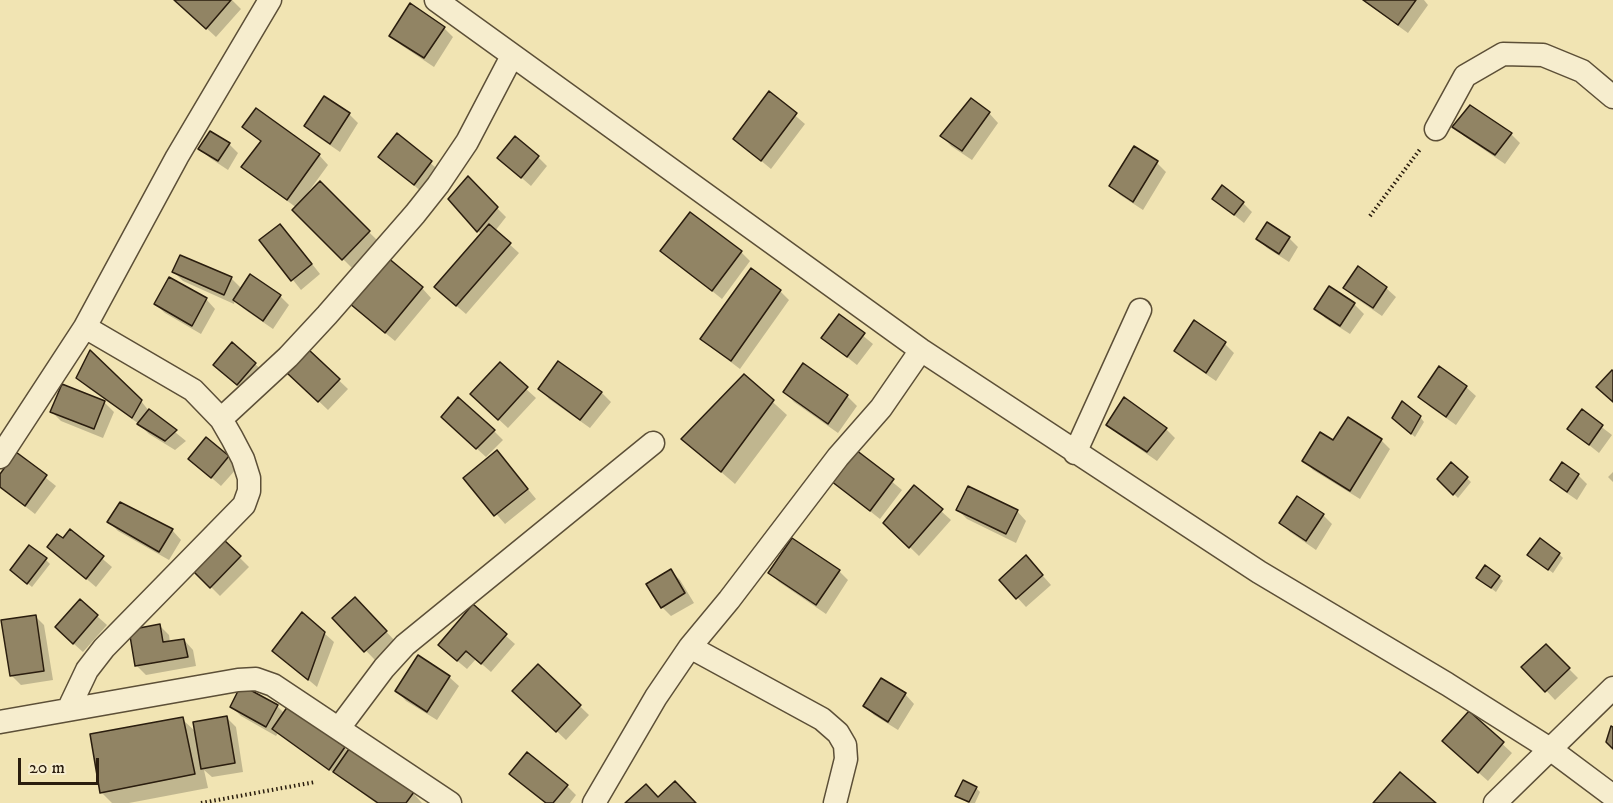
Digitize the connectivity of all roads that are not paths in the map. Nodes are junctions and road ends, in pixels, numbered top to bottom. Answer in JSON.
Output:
{"nodes":[{"id":1,"x":270,"y":0,"type":"edge"},
{"id":2,"x":436,"y":0,"type":"edge"},
{"id":3,"x":512,"y":57,"type":"junction"},
{"id":4,"x":1613,"y":97,"type":"edge"},
{"id":5,"x":1436,"y":129,"type":"road end"},
{"id":6,"x":1140,"y":310,"type":"dead end"},
{"id":7,"x":85,"y":327,"type":"junction"},
{"id":8,"x":921,"y":350,"type":"junction"},
{"id":9,"x":221,"y":419,"type":"junction"},
{"id":10,"x":653,"y":443,"type":"dead end"},
{"id":11,"x":1075,"y":453,"type":"junction"},
{"id":12,"x":0,"y":457,"type":"edge"},
{"id":13,"x":690,"y":647,"type":"junction"},
{"id":14,"x":1613,"y":688,"type":"edge"},
{"id":15,"x":68,"y":710,"type":"junction"},
{"id":16,"x":0,"y":722,"type":"edge"},
{"id":17,"x":339,"y":729,"type":"junction"},
{"id":18,"x":1550,"y":749,"type":"junction"},
{"id":19,"x":1613,"y":796,"type":"edge"},
{"id":20,"x":450,"y":803,"type":"edge"},
{"id":21,"x":594,"y":803,"type":"edge"},
{"id":22,"x":835,"y":803,"type":"edge"},
{"id":23,"x":1495,"y":803,"type":"edge"}],
"edges":[{"from":1,"to":7,"type":"street"},
{"from":2,"to":3,"type":"street"},
{"from":3,"to":8,"type":"street"},
{"from":3,"to":9,"type":"street"},
{"from":4,"to":5,"type":"street"},
{"from":6,"to":11,"type":"street"},
{"from":7,"to":9,"type":"street"},
{"from":7,"to":12,"type":"street"},
{"from":8,"to":11,"type":"street"},
{"from":8,"to":13,"type":"street"},
{"from":9,"to":15,"type":"street"},
{"from":10,"to":17,"type":"street"},
{"from":11,"to":18,"type":"street"},
{"from":13,"to":21,"type":"street"},
{"from":13,"to":22,"type":"street"},
{"from":14,"to":18,"type":"street"},
{"from":15,"to":16,"type":"street"},
{"from":15,"to":17,"type":"street"},
{"from":17,"to":20,"type":"street"},
{"from":18,"to":19,"type":"street"},
{"from":18,"to":23,"type":"street"}]}
